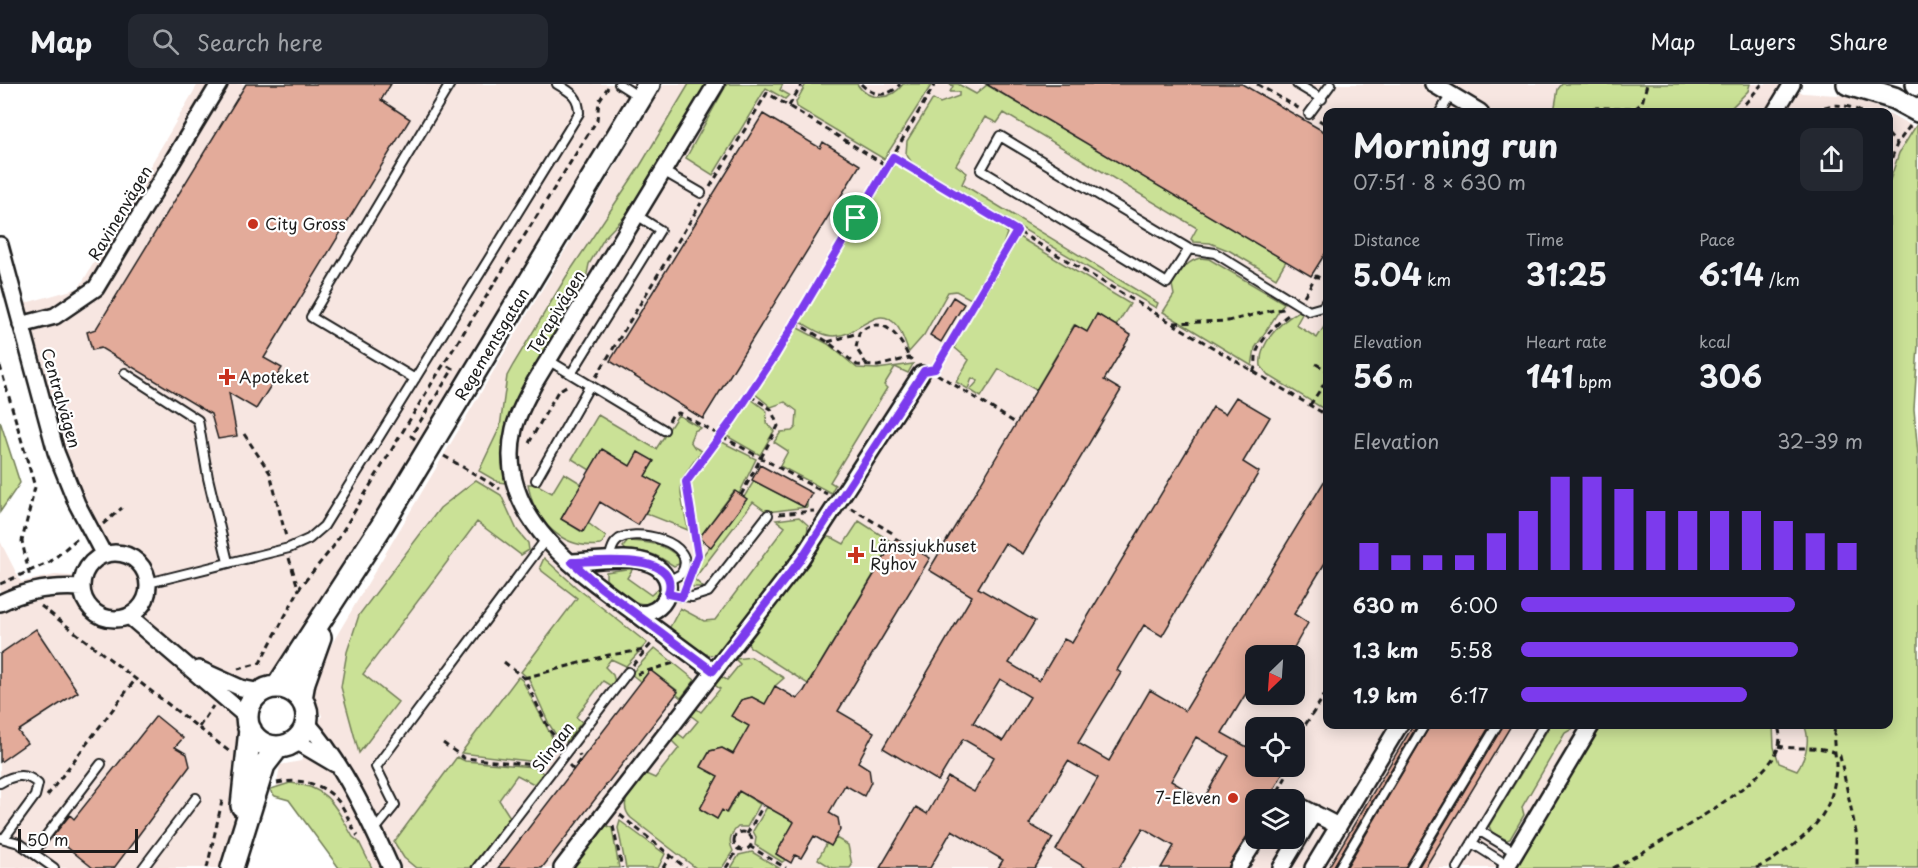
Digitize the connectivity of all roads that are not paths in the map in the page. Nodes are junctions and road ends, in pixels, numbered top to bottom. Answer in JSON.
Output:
{"nodes":[{"id":1,"x":219,"y":84,"type":"edge"},
{"id":2,"x":450,"y":84,"type":"edge"},
{"id":3,"x":557,"y":84,"type":"edge"},
{"id":4,"x":619,"y":84,"type":"edge"},
{"id":5,"x":716,"y":84,"type":"edge"},
{"id":6,"x":1297,"y":84,"type":"edge"},
{"id":7,"x":1331,"y":84,"type":"edge"},
{"id":8,"x":1434,"y":84,"type":"edge"},
{"id":9,"x":1792,"y":84,"type":"edge"},
{"id":10,"x":1848,"y":84,"type":"edge"},
{"id":11,"x":645,"y":91,"type":"edge"},
{"id":12,"x":1451,"y":95,"type":"junction"},
{"id":13,"x":1322,"y":99,"type":"junction"},
{"id":14,"x":1443,"y":108,"type":"edge"},
{"id":15,"x":1473,"y":108,"type":"edge"},
{"id":16,"x":1777,"y":108,"type":"edge"},
{"id":17,"x":1309,"y":114,"type":"road end"},
{"id":18,"x":1915,"y":116,"type":"edge"},
{"id":19,"x":661,"y":170,"type":"junction"},
{"id":20,"x":701,"y":193,"type":"dead end"},
{"id":21,"x":635,"y":214,"type":"junction"},
{"id":22,"x":0,"y":245,"type":"edge"},
{"id":23,"x":1189,"y":249,"type":"junction"},
{"id":24,"x":1323,"y":306,"type":"edge"},
{"id":25,"x":21,"y":325,"type":"junction"},
{"id":26,"x":548,"y":360,"type":"junction"},
{"id":27,"x":125,"y":373,"type":"dead end"},
{"id":28,"x":571,"y":374,"type":"junction"},
{"id":29,"x":921,"y":375,"type":"road end"},
{"id":30,"x":415,"y":379,"type":"junction"},
{"id":31,"x":587,"y":384,"type":"junction"},
{"id":32,"x":664,"y":430,"type":"dead end"},
{"id":33,"x":536,"y":480,"type":"dead end"},
{"id":34,"x":768,"y":514,"type":"road end"},
{"id":35,"x":546,"y":539,"type":"junction"},
{"id":36,"x":104,"y":555,"type":"junction"},
{"id":37,"x":609,"y":561,"type":"junction"},
{"id":38,"x":228,"y":562,"type":"junction"},
{"id":39,"x":572,"y":562,"type":"junction"},
{"id":40,"x":148,"y":583,"type":"junction"},
{"id":41,"x":82,"y":588,"type":"junction"},
{"id":42,"x":668,"y":588,"type":"junction"},
{"id":43,"x":0,"y":603,"type":"edge"},
{"id":44,"x":333,"y":603,"type":"junction"},
{"id":45,"x":635,"y":613,"type":"junction"},
{"id":46,"x":129,"y":616,"type":"junction"},
{"id":47,"x":713,"y":671,"type":"junction"},
{"id":48,"x":626,"y":674,"type":"road end"},
{"id":49,"x":224,"y":689,"type":"junction"},
{"id":50,"x":269,"y":690,"type":"junction"},
{"id":51,"x":301,"y":699,"type":"junction"},
{"id":52,"x":248,"y":723,"type":"junction"},
{"id":53,"x":1397,"y":729,"type":"edge"},
{"id":54,"x":1422,"y":729,"type":"edge"},
{"id":55,"x":1495,"y":729,"type":"edge"},
{"id":56,"x":1541,"y":729,"type":"edge"},
{"id":57,"x":1589,"y":729,"type":"edge"},
{"id":58,"x":294,"y":737,"type":"junction"},
{"id":59,"x":101,"y":765,"type":"dead end"},
{"id":60,"x":336,"y":765,"type":"junction"},
{"id":61,"x":0,"y":783,"type":"edge"},
{"id":62,"x":196,"y":798,"type":"dead end"},
{"id":63,"x":1305,"y":808,"type":"edge"},
{"id":64,"x":1314,"y":813,"type":"junction"},
{"id":65,"x":1338,"y":826,"type":"junction"},
{"id":66,"x":1480,"y":831,"type":"junction"},
{"id":67,"x":368,"y":835,"type":"junction"},
{"id":68,"x":2,"y":838,"type":"edge"},
{"id":69,"x":239,"y":841,"type":"junction"},
{"id":70,"x":1472,"y":843,"type":"junction"},
{"id":71,"x":1250,"y":849,"type":"edge"},
{"id":72,"x":33,"y":854,"type":"junction"},
{"id":73,"x":1509,"y":862,"type":"edge"},
{"id":74,"x":54,"y":868,"type":"edge"},
{"id":75,"x":143,"y":868,"type":"edge"},
{"id":76,"x":232,"y":868,"type":"edge"},
{"id":77,"x":390,"y":868,"type":"edge"},
{"id":78,"x":477,"y":868,"type":"edge"},
{"id":79,"x":562,"y":868,"type":"edge"},
{"id":80,"x":1238,"y":868,"type":"edge"},
{"id":81,"x":1281,"y":868,"type":"edge"},
{"id":82,"x":1313,"y":868,"type":"edge"},
{"id":83,"x":1339,"y":868,"type":"edge"},
{"id":84,"x":1412,"y":868,"type":"edge"},
{"id":85,"x":1457,"y":868,"type":"edge"}],
"edges":[{"from":1,"to":25,"type":"street","name":"Ravinenvägen"},
{"from":2,"to":30,"type":"lane"},
{"from":3,"to":30,"type":"lane"},
{"from":4,"to":11,"type":"lane"},
{"from":5,"to":19,"type":"street","name":"Terapivägen"},
{"from":6,"to":13,"type":"lane"},
{"from":7,"to":13,"type":"lane"},
{"from":8,"to":12,"type":"street"},
{"from":9,"to":16,"type":"street"},
{"from":10,"to":18,"type":"street"},
{"from":11,"to":44,"type":"street","name":"Regementsgatan"},
{"from":12,"to":14,"type":"lane"},
{"from":12,"to":15,"type":"street"},
{"from":13,"to":17,"type":"lane"},
{"from":19,"to":20,"type":"lane"},
{"from":19,"to":21,"type":"street","name":"Terapivägen"},
{"from":21,"to":26,"type":"street","name":"Terapivägen"},
{"from":21,"to":28,"type":"lane"},
{"from":22,"to":25,"type":"street","name":"Centralvägen"},
{"from":23,"to":23,"type":"lane"},
{"from":23,"to":24,"type":"lane"},
{"from":25,"to":36,"type":"street","name":"Centralvägen"},
{"from":26,"to":28,"type":"lane"},
{"from":26,"to":35,"type":"street","name":"Terapivägen"},
{"from":27,"to":38,"type":"lane"},
{"from":28,"to":31,"type":"lane"},
{"from":29,"to":47,"type":"street"},
{"from":30,"to":38,"type":"lane"},
{"from":31,"to":32,"type":"lane"},
{"from":31,"to":33,"type":"lane"},
{"from":34,"to":42,"type":"lane"},
{"from":35,"to":39,"type":"street","name":"Terapivägen"},
{"from":35,"to":67,"type":"lane"},
{"from":36,"to":40,"type":"street"},
{"from":36,"to":41,"type":"street"},
{"from":37,"to":39,"type":"street"},
{"from":37,"to":42,"type":"street"},
{"from":37,"to":42,"type":"lane"},
{"from":38,"to":40,"type":"lane"},
{"from":39,"to":45,"type":"street","name":"Terapivägen"},
{"from":40,"to":46,"type":"street"},
{"from":41,"to":43,"type":"street"},
{"from":41,"to":46,"type":"street"},
{"from":42,"to":45,"type":"street"},
{"from":44,"to":50,"type":"street","name":"Regementsgatan"},
{"from":44,"to":51,"type":"street","name":"Regementsgatan"},
{"from":45,"to":47,"type":"street","name":"Terapivägen"},
{"from":46,"to":49,"type":"street"},
{"from":47,"to":79,"type":"street"},
{"from":48,"to":78,"type":"lane","name":"Slingan"},
{"from":49,"to":50,"type":"street"},
{"from":49,"to":52,"type":"street"},
{"from":50,"to":51,"type":"street"},
{"from":50,"to":52,"type":"street"},
{"from":51,"to":58,"type":"street"},
{"from":52,"to":58,"type":"street"},
{"from":52,"to":69,"type":"street"},
{"from":53,"to":65,"type":"street"},
{"from":54,"to":83,"type":"lane"},
{"from":55,"to":84,"type":"lane"},
{"from":56,"to":66,"type":"lane"},
{"from":57,"to":73,"type":"street"},
{"from":58,"to":60,"type":"street"},
{"from":58,"to":60,"type":"street"},
{"from":58,"to":69,"type":"street"},
{"from":59,"to":72,"type":"lane"},
{"from":60,"to":67,"type":"street"},
{"from":61,"to":68,"type":"lane"},
{"from":62,"to":75,"type":"lane"},
{"from":63,"to":64,"type":"street"},
{"from":64,"to":65,"type":"street"},
{"from":64,"to":81,"type":"street"},
{"from":65,"to":82,"type":"street"},
{"from":66,"to":70,"type":"lane"},
{"from":66,"to":73,"type":"lane"},
{"from":67,"to":77,"type":"street"},
{"from":68,"to":72,"type":"lane"},
{"from":69,"to":76,"type":"street"},
{"from":70,"to":73,"type":"lane"},
{"from":70,"to":85,"type":"lane"},
{"from":71,"to":80,"type":"street"},
{"from":72,"to":74,"type":"lane"}]}
